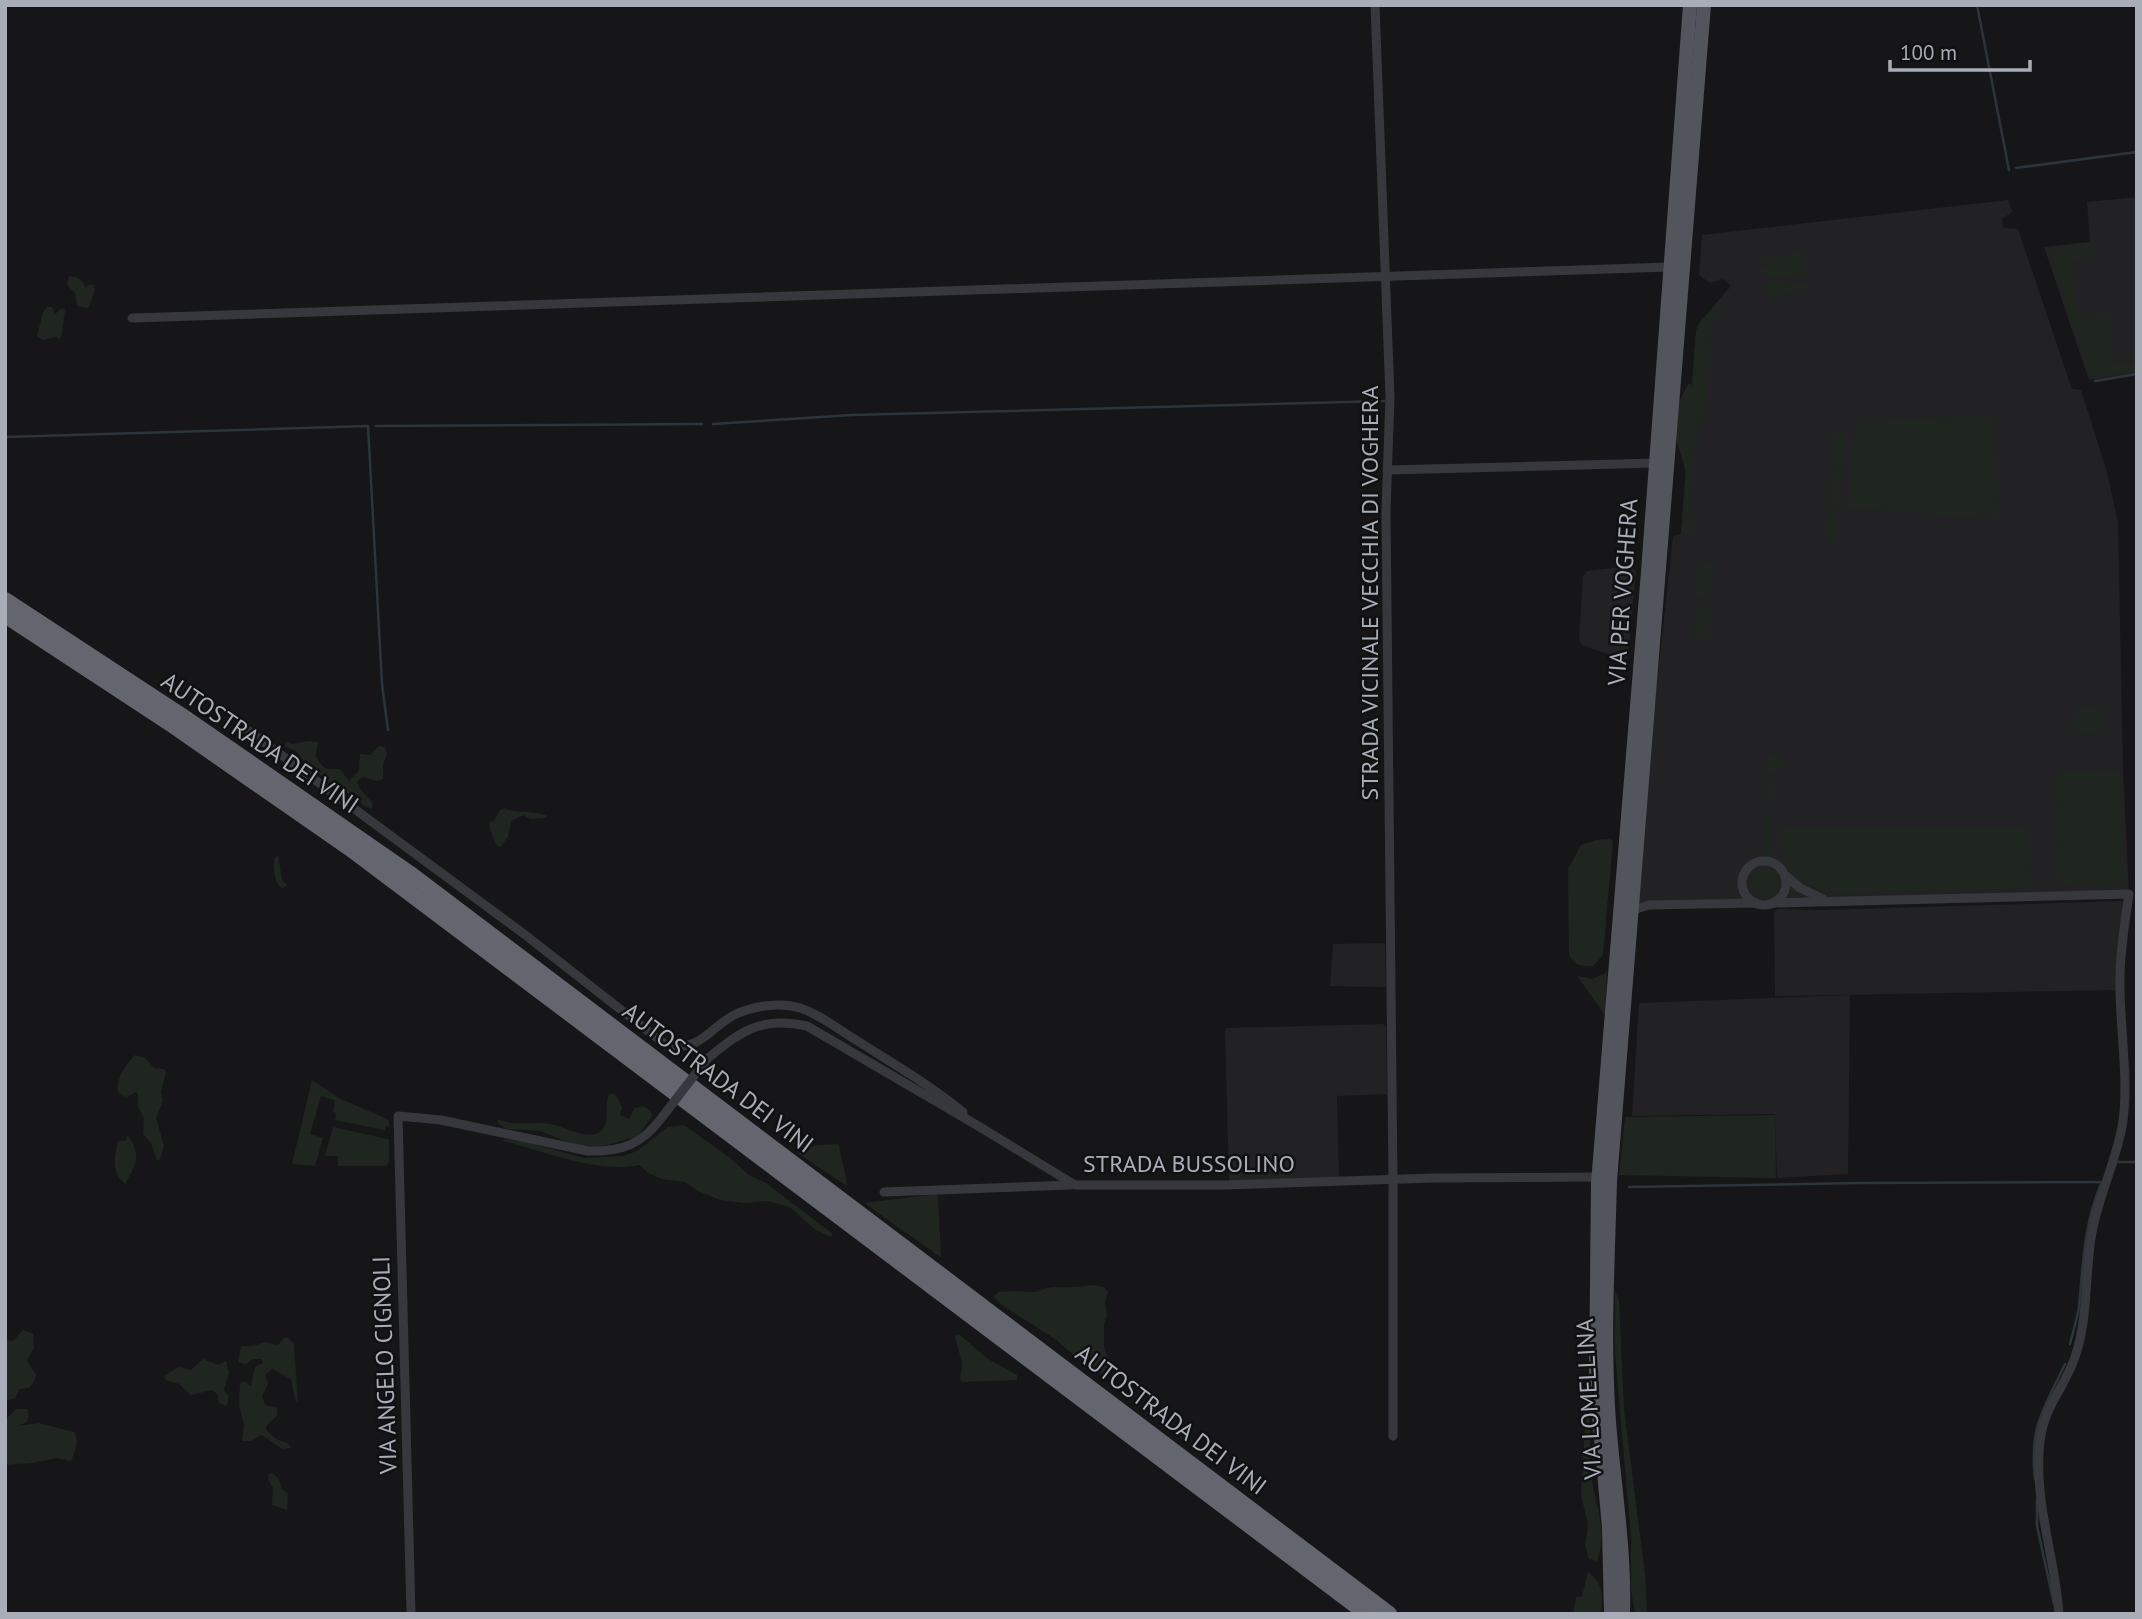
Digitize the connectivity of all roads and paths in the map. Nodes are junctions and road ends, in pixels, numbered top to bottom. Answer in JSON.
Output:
{"nodes":[{"id":1,"x":1375,"y":5,"type":"edge"},
{"id":2,"x":1690,"y":5,"type":"edge"},
{"id":3,"x":1704,"y":5,"type":"edge"},
{"id":4,"x":1670,"y":267,"type":"junction"},
{"id":5,"x":1384,"y":276,"type":"junction"},
{"id":6,"x":132,"y":318,"type":"dead end"},
{"id":7,"x":1656,"y":463,"type":"junction"},
{"id":8,"x":1388,"y":470,"type":"junction"},
{"id":9,"x":5,"y":600,"type":"edge"},
{"id":10,"x":5,"y":615,"type":"edge"},
{"id":11,"x":246,"y":729,"type":"dead end"},
{"id":12,"x":1785,"y":875,"type":"junction"},
{"id":13,"x":1828,"y":900,"type":"junction"},
{"id":14,"x":1773,"y":903,"type":"junction"},
{"id":15,"x":1758,"y":904,"type":"junction"},
{"id":16,"x":1633,"y":910,"type":"junction"},
{"id":17,"x":398,"y":1116,"type":"joint"},
{"id":18,"x":980,"y":1127,"type":"junction"},
{"id":19,"x":1393,"y":1180,"type":"junction"},
{"id":20,"x":1602,"y":1180,"type":"junction"},
{"id":21,"x":1075,"y":1185,"type":"junction"},
{"id":22,"x":884,"y":1192,"type":"dead end"},
{"id":23,"x":1393,"y":1436,"type":"dead end"},
{"id":24,"x":411,"y":1614,"type":"edge"},
{"id":25,"x":1367,"y":1614,"type":"edge"},
{"id":26,"x":1389,"y":1614,"type":"edge"},
{"id":27,"x":1611,"y":1614,"type":"edge"},
{"id":28,"x":1623,"y":1614,"type":"edge"},
{"id":29,"x":2059,"y":1614,"type":"edge"}],
"edges":[{"from":1,"to":5,"type":"street","name":"STRADA VICINALE VECCHIA DI VOGHERA"},
{"from":2,"to":4,"type":"main road","name":"VIA PER VOGHERA"},
{"from":3,"to":16,"type":"main road","name":"VIA PER VOGHERA"},
{"from":4,"to":5,"type":"street"},
{"from":4,"to":7,"type":"main road","name":"VIA PER VOGHERA"},
{"from":5,"to":6,"type":"street"},
{"from":5,"to":8,"type":"street","name":"STRADA VICINALE VECCHIA DI VOGHERA"},
{"from":7,"to":8,"type":"street"},
{"from":7,"to":20,"type":"main road","name":"VIA PER VOGHERA"},
{"from":8,"to":19,"type":"street","name":"STRADA VICINALE VECCHIA DI VOGHERA"},
{"from":9,"to":26,"type":"highway","name":"AUTOSTRADA DEI VINI"},
{"from":10,"to":25,"type":"highway","name":"AUTOSTRADA DEI VINI"},
{"from":11,"to":18,"type":"street"},
{"from":12,"to":13,"type":"street"},
{"from":12,"to":14,"type":"street"},
{"from":12,"to":15,"type":"street"},
{"from":13,"to":14,"type":"street"},
{"from":13,"to":29,"type":"street"},
{"from":14,"to":15,"type":"street"},
{"from":15,"to":16,"type":"street"},
{"from":16,"to":20,"type":"main road","name":"VIA PER VOGHERA"},
{"from":17,"to":18,"type":"street","name":"STRADA BUSSOLINO","bridge":true},
{"from":17,"to":24,"type":"street","name":"VIA ANGELO CIGNOLI"},
{"from":18,"to":21,"type":"street","name":"STRADA BUSSOLINO"},
{"from":19,"to":20,"type":"street","name":"STRADA BUSSOLINO"},
{"from":19,"to":21,"type":"street","name":"STRADA BUSSOLINO"},
{"from":19,"to":23,"type":"street","name":"STRADA VICINALE VECCHIA DI VOGHERA"},
{"from":20,"to":27,"type":"main road","name":"VIA LOMELLINA"},
{"from":20,"to":28,"type":"main road","name":"VIA LOMELLINA"},
{"from":21,"to":22,"type":"street"}]}
